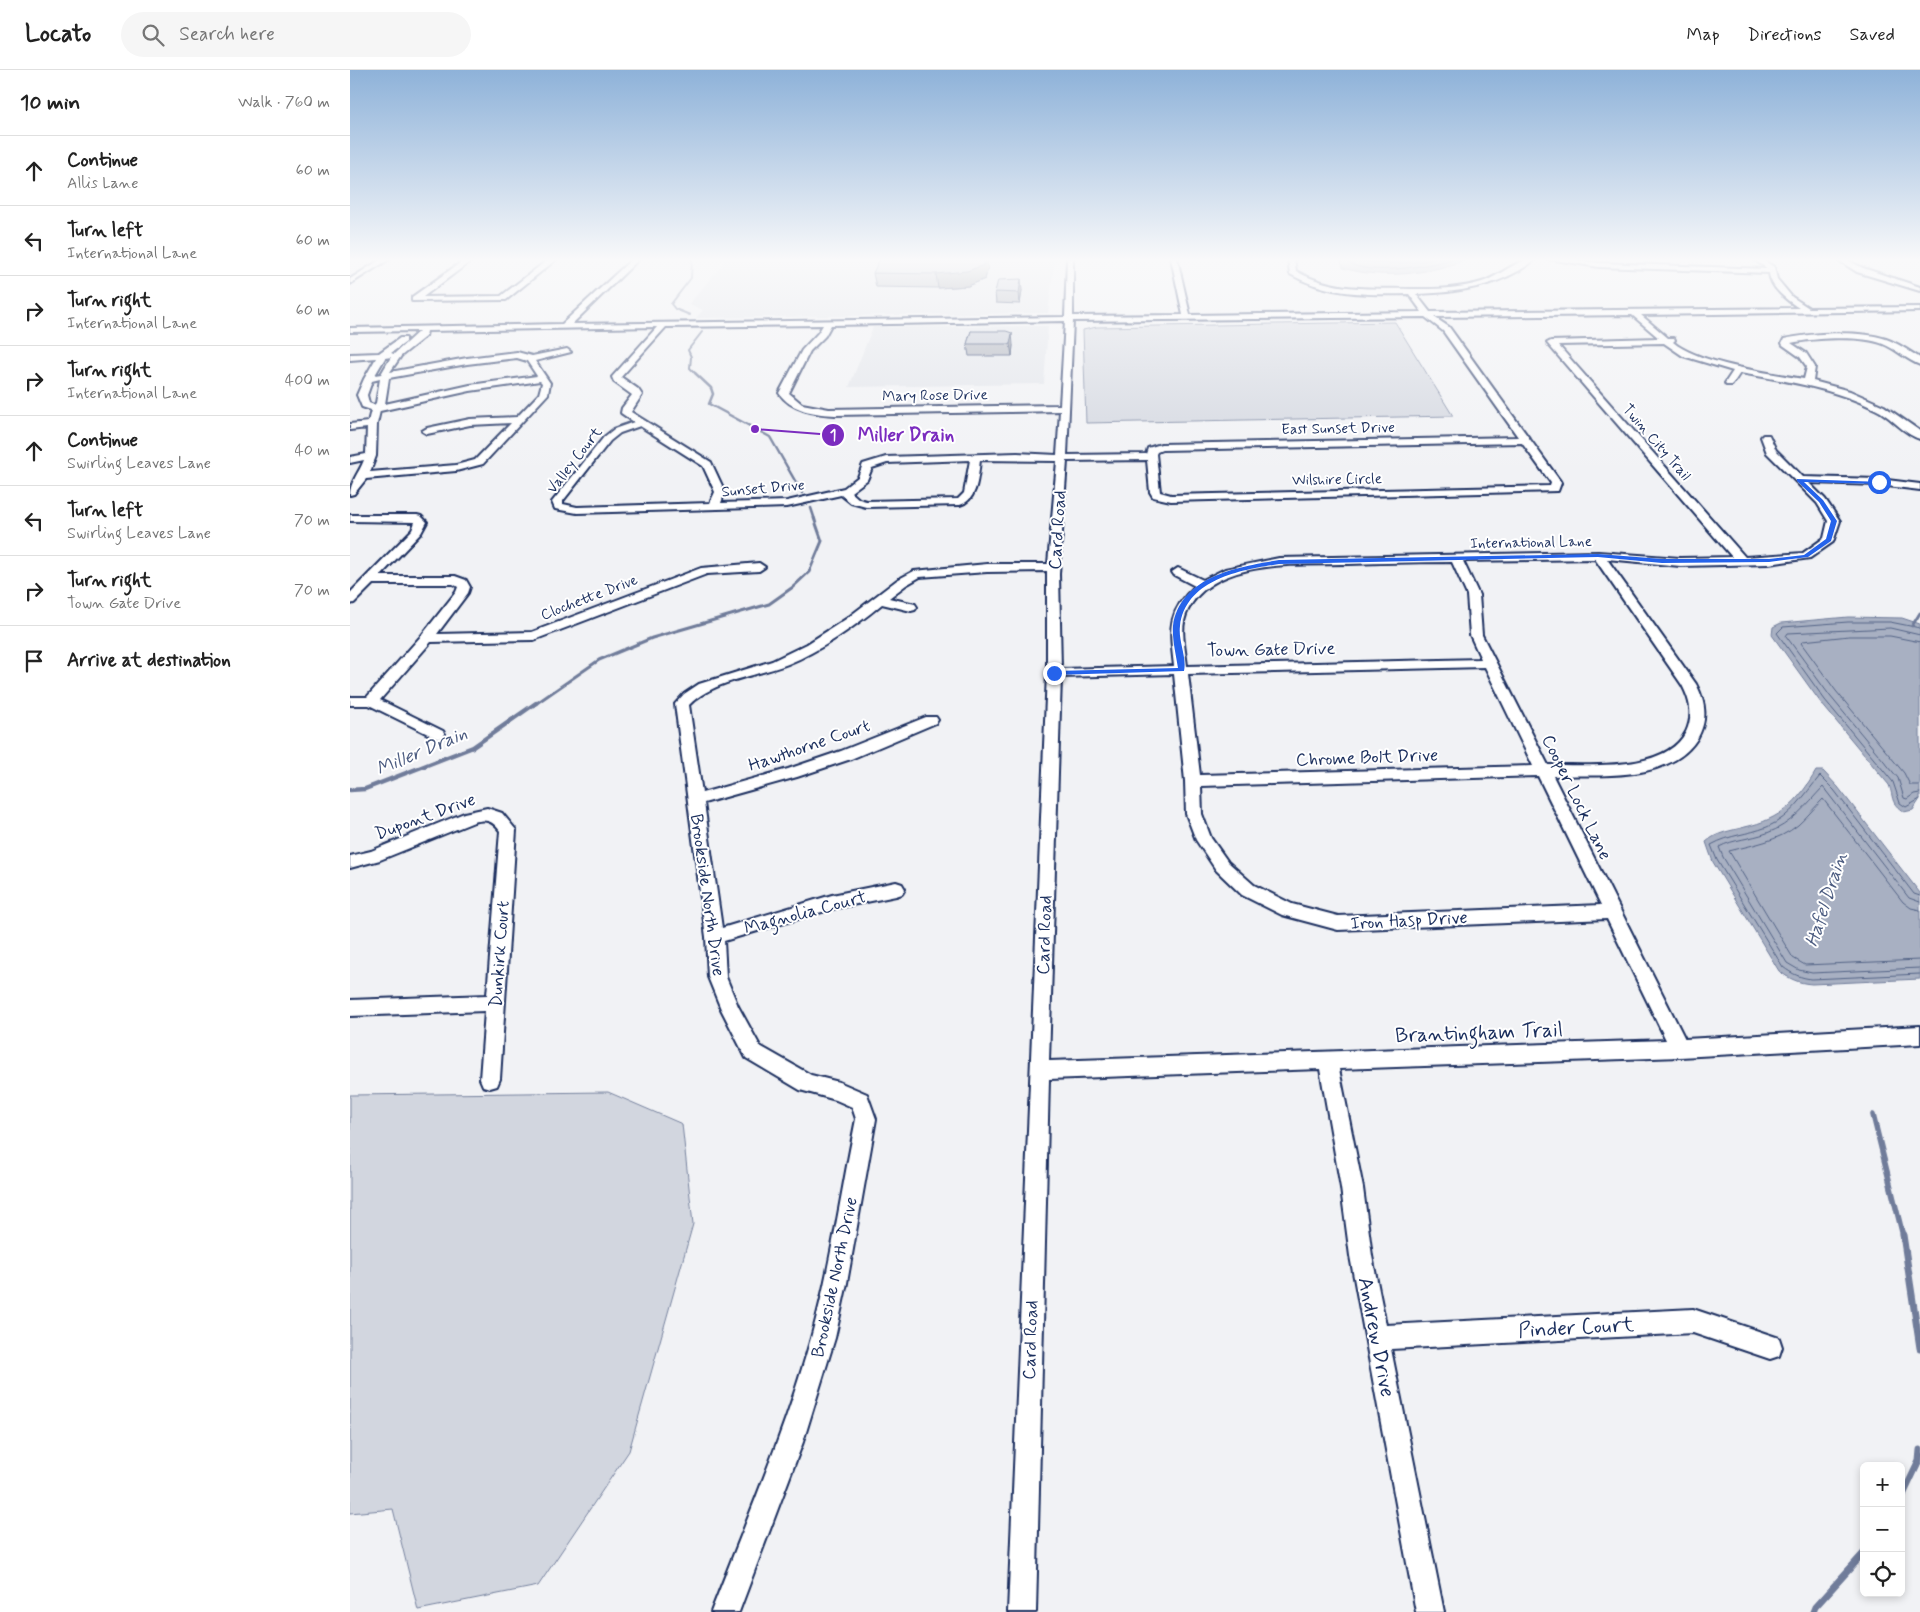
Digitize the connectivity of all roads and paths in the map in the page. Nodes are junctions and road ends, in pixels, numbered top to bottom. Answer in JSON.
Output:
{"nodes":[{"id":1,"x":423,"y":329,"type":"edge"},
{"id":2,"x":421,"y":330,"type":"edge"},
{"id":3,"x":659,"y":330,"type":"edge"},
{"id":4,"x":824,"y":330,"type":"edge"},
{"id":5,"x":1068,"y":330,"type":"edge"},
{"id":6,"x":1447,"y":330,"type":"edge"},
{"id":7,"x":1653,"y":330,"type":"edge"},
{"id":8,"x":1668,"y":330,"type":"edge"},
{"id":9,"x":1666,"y":340,"type":"junction"},
{"id":10,"x":1680,"y":340,"type":"junction"},
{"id":11,"x":1551,"y":343,"type":"joint"},
{"id":12,"x":479,"y":350,"type":"dead end"},
{"id":13,"x":567,"y":352,"type":"dead end"},
{"id":14,"x":398,"y":354,"type":"junction"},
{"id":15,"x":382,"y":355,"type":"junction"},
{"id":16,"x":350,"y":356,"type":"edge"},
{"id":17,"x":1702,"y":358,"type":"junction"},
{"id":18,"x":530,"y":359,"type":"junction"},
{"id":19,"x":467,"y":361,"type":"junction"},
{"id":20,"x":1920,"y":362,"type":"edge"},
{"id":21,"x":1738,"y":370,"type":"junction"},
{"id":22,"x":384,"y":376,"type":"junction"},
{"id":23,"x":543,"y":378,"type":"junction"},
{"id":24,"x":368,"y":379,"type":"junction"},
{"id":25,"x":1808,"y":382,"type":"junction"},
{"id":26,"x":1729,"y":383,"type":"dead end"},
{"id":27,"x":382,"y":391,"type":"junction"},
{"id":28,"x":362,"y":395,"type":"junction"},
{"id":29,"x":350,"y":397,"type":"edge"},
{"id":30,"x":1064,"y":408,"type":"junction"},
{"id":31,"x":376,"y":409,"type":"junction"},
{"id":32,"x":519,"y":420,"type":"junction"},
{"id":33,"x":642,"y":422,"type":"junction"},
{"id":34,"x":372,"y":424,"type":"junction"},
{"id":35,"x":350,"y":427,"type":"edge"},
{"id":36,"x":427,"y":431,"type":"dead end"},
{"id":37,"x":1920,"y":436,"type":"edge"},
{"id":38,"x":1766,"y":438,"type":"dead end"},
{"id":39,"x":1525,"y":440,"type":"junction"},
{"id":40,"x":1152,"y":454,"type":"junction"},
{"id":41,"x":1062,"y":455,"type":"junction"},
{"id":42,"x":371,"y":456,"type":"junction"},
{"id":43,"x":976,"y":457,"type":"junction"},
{"id":44,"x":350,"y":460,"type":"edge"},
{"id":45,"x":362,"y":476,"type":"junction"},
{"id":46,"x":1799,"y":480,"type":"junction"},
{"id":47,"x":1920,"y":487,"type":"edge"},
{"id":48,"x":350,"y":492,"type":"edge"},
{"id":49,"x":844,"y":492,"type":"junction"},
{"id":50,"x":557,"y":505,"type":"joint"},
{"id":51,"x":714,"y":507,"type":"junction"},
{"id":52,"x":350,"y":518,"type":"edge"},
{"id":53,"x":1598,"y":555,"type":"junction"},
{"id":54,"x":1456,"y":558,"type":"junction"},
{"id":55,"x":1742,"y":561,"type":"junction"},
{"id":56,"x":759,"y":568,"type":"dead end"},
{"id":57,"x":1053,"y":570,"type":"junction"},
{"id":58,"x":969,"y":571,"type":"joint"},
{"id":59,"x":1178,"y":572,"type":"dead end"},
{"id":60,"x":369,"y":580,"type":"junction"},
{"id":61,"x":1209,"y":581,"type":"junction"},
{"id":62,"x":350,"y":600,"type":"edge"},
{"id":63,"x":880,"y":600,"type":"junction"},
{"id":64,"x":911,"y":607,"type":"dead end"},
{"id":65,"x":427,"y":638,"type":"junction"},
{"id":66,"x":1489,"y":663,"type":"junction"},
{"id":67,"x":1182,"y":670,"type":"junction"},
{"id":68,"x":1054,"y":673,"type":"junction"},
{"id":69,"x":371,"y":700,"type":"junction"},
{"id":70,"x":350,"y":701,"type":"edge"},
{"id":71,"x":931,"y":720,"type":"dead end"},
{"id":72,"x":438,"y":734,"type":"dead end"},
{"id":73,"x":1542,"y":771,"type":"junction"},
{"id":74,"x":1194,"y":781,"type":"junction"},
{"id":75,"x":696,"y":800,"type":"junction"},
{"id":76,"x":508,"y":830,"type":"joint"},
{"id":77,"x":350,"y":862,"type":"edge"},
{"id":78,"x":896,"y":889,"type":"dead end"},
{"id":79,"x":1611,"y":912,"type":"junction"},
{"id":80,"x":715,"y":937,"type":"junction"},
{"id":81,"x":496,"y":1003,"type":"junction"},
{"id":82,"x":350,"y":1008,"type":"edge"},
{"id":83,"x":1920,"y":1035,"type":"edge"},
{"id":84,"x":1680,"y":1048,"type":"junction"},
{"id":85,"x":1328,"y":1061,"type":"junction"},
{"id":86,"x":1039,"y":1070,"type":"junction"},
{"id":87,"x":490,"y":1079,"type":"dead end"},
{"id":88,"x":1378,"y":1338,"type":"junction"},
{"id":89,"x":1770,"y":1347,"type":"dead end"},
{"id":90,"x":725,"y":1612,"type":"edge"},
{"id":91,"x":1022,"y":1612,"type":"edge"},
{"id":92,"x":1430,"y":1612,"type":"edge"}],
"edges":[{"from":1,"to":14,"type":"street"},
{"from":2,"to":15,"type":"street"},
{"from":3,"to":33,"type":"street"},
{"from":4,"to":30,"type":"street","name":"Mary Rose Drive"},
{"from":5,"to":30,"type":"street","name":"Card Road"},
{"from":6,"to":39,"type":"street"},
{"from":7,"to":9,"type":"street"},
{"from":8,"to":10,"type":"street"},
{"from":9,"to":10,"type":"street"},
{"from":9,"to":11,"type":"street"},
{"from":9,"to":17,"type":"street"},
{"from":10,"to":17,"type":"street"},
{"from":11,"to":55,"type":"street","name":"Twin City Trail"},
{"from":12,"to":19,"type":"street"},
{"from":13,"to":18,"type":"street"},
{"from":14,"to":15,"type":"street"},
{"from":14,"to":22,"type":"street"},
{"from":15,"to":16,"type":"street"},
{"from":15,"to":24,"type":"street"},
{"from":17,"to":21,"type":"street"},
{"from":18,"to":19,"type":"street"},
{"from":18,"to":23,"type":"street"},
{"from":19,"to":22,"type":"street"},
{"from":20,"to":25,"type":"street"},
{"from":21,"to":25,"type":"street"},
{"from":21,"to":26,"type":"street"},
{"from":22,"to":24,"type":"street"},
{"from":22,"to":27,"type":"street"},
{"from":23,"to":31,"type":"street"},
{"from":23,"to":32,"type":"street"},
{"from":24,"to":28,"type":"street"},
{"from":25,"to":37,"type":"street"},
{"from":27,"to":28,"type":"street"},
{"from":27,"to":31,"type":"street"},
{"from":28,"to":29,"type":"street"},
{"from":28,"to":31,"type":"street"},
{"from":30,"to":41,"type":"street","name":"Card Road"},
{"from":31,"to":34,"type":"street"},
{"from":32,"to":36,"type":"street"},
{"from":32,"to":45,"type":"street"},
{"from":33,"to":50,"type":"street","name":"Valley Court"},
{"from":33,"to":51,"type":"street"},
{"from":34,"to":35,"type":"street"},
{"from":34,"to":42,"type":"street"},
{"from":38,"to":46,"type":"street"},
{"from":39,"to":40,"type":"street","name":"East Sunset Drive"},
{"from":39,"to":40,"type":"street","name":"Wilshire Circle"},
{"from":40,"to":41,"type":"street","name":"East Sunset Drive"},
{"from":41,"to":43,"type":"street","name":"Sunset Drive"},
{"from":41,"to":57,"type":"street","name":"Card Road"},
{"from":42,"to":44,"type":"street"},
{"from":42,"to":45,"type":"street"},
{"from":43,"to":49,"type":"street","name":"Sunset Drive"},
{"from":43,"to":49,"type":"street"},
{"from":45,"to":48,"type":"street"},
{"from":46,"to":47,"type":"street"},
{"from":46,"to":55,"type":"street","name":"International Lane"},
{"from":49,"to":51,"type":"street","name":"Sunset Drive"},
{"from":50,"to":51,"type":"street","name":"Sunset Drive"},
{"from":52,"to":60,"type":"street"},
{"from":53,"to":54,"type":"street","name":"International Lane"},
{"from":53,"to":55,"type":"street","name":"International Lane"},
{"from":53,"to":73,"type":"street","name":"Chrome Bolt Drive"},
{"from":54,"to":61,"type":"street","name":"International Lane"},
{"from":54,"to":66,"type":"street","name":"Cooper Lock Lane"},
{"from":56,"to":65,"type":"street","name":"Clochette Drive"},
{"from":57,"to":58,"type":"street","name":"Brookside North Drive"},
{"from":57,"to":68,"type":"street","name":"Card Road"},
{"from":58,"to":63,"type":"street","name":"Brookside North Drive"},
{"from":59,"to":61,"type":"street"},
{"from":60,"to":62,"type":"street"},
{"from":60,"to":65,"type":"street"},
{"from":61,"to":67,"type":"street","name":"Iron Hasp Drive"},
{"from":63,"to":64,"type":"street"},
{"from":63,"to":75,"type":"street","name":"Brookside North Drive"},
{"from":65,"to":69,"type":"street"},
{"from":66,"to":67,"type":"street","name":"Town Gate Drive"},
{"from":66,"to":73,"type":"street","name":"Cooper Lock Lane"},
{"from":67,"to":68,"type":"street","name":"Town Gate Drive"},
{"from":67,"to":74,"type":"street","name":"Iron Hasp Drive"},
{"from":68,"to":86,"type":"street","name":"Card Road"},
{"from":69,"to":70,"type":"street"},
{"from":69,"to":72,"type":"street"},
{"from":71,"to":75,"type":"street","name":"Hawthorne Court"},
{"from":73,"to":74,"type":"street","name":"Chrome Bolt Drive"},
{"from":73,"to":79,"type":"street","name":"Cooper Lock Lane"},
{"from":74,"to":79,"type":"street","name":"Iron Hasp Drive"},
{"from":75,"to":80,"type":"street","name":"Brookside North Drive"},
{"from":76,"to":77,"type":"street","name":"Dupont Drive"},
{"from":76,"to":81,"type":"street","name":"Dunkirk Court"},
{"from":78,"to":80,"type":"street","name":"Magnolia Court"},
{"from":79,"to":84,"type":"street","name":"Cooper Lock Lane"},
{"from":80,"to":90,"type":"street","name":"Brookside North Drive"},
{"from":81,"to":82,"type":"street"},
{"from":81,"to":87,"type":"street","name":"Dunkirk Court"},
{"from":83,"to":84,"type":"street","name":"Brantingham Trail"},
{"from":84,"to":85,"type":"street","name":"Brantingham Trail"},
{"from":85,"to":86,"type":"street","name":"Brantingham Trail"},
{"from":85,"to":88,"type":"street","name":"Andrew Drive"},
{"from":86,"to":91,"type":"street","name":"Card Road"},
{"from":88,"to":89,"type":"street","name":"Pinder Court"},
{"from":88,"to":92,"type":"street","name":"Andrew Drive"}]}
